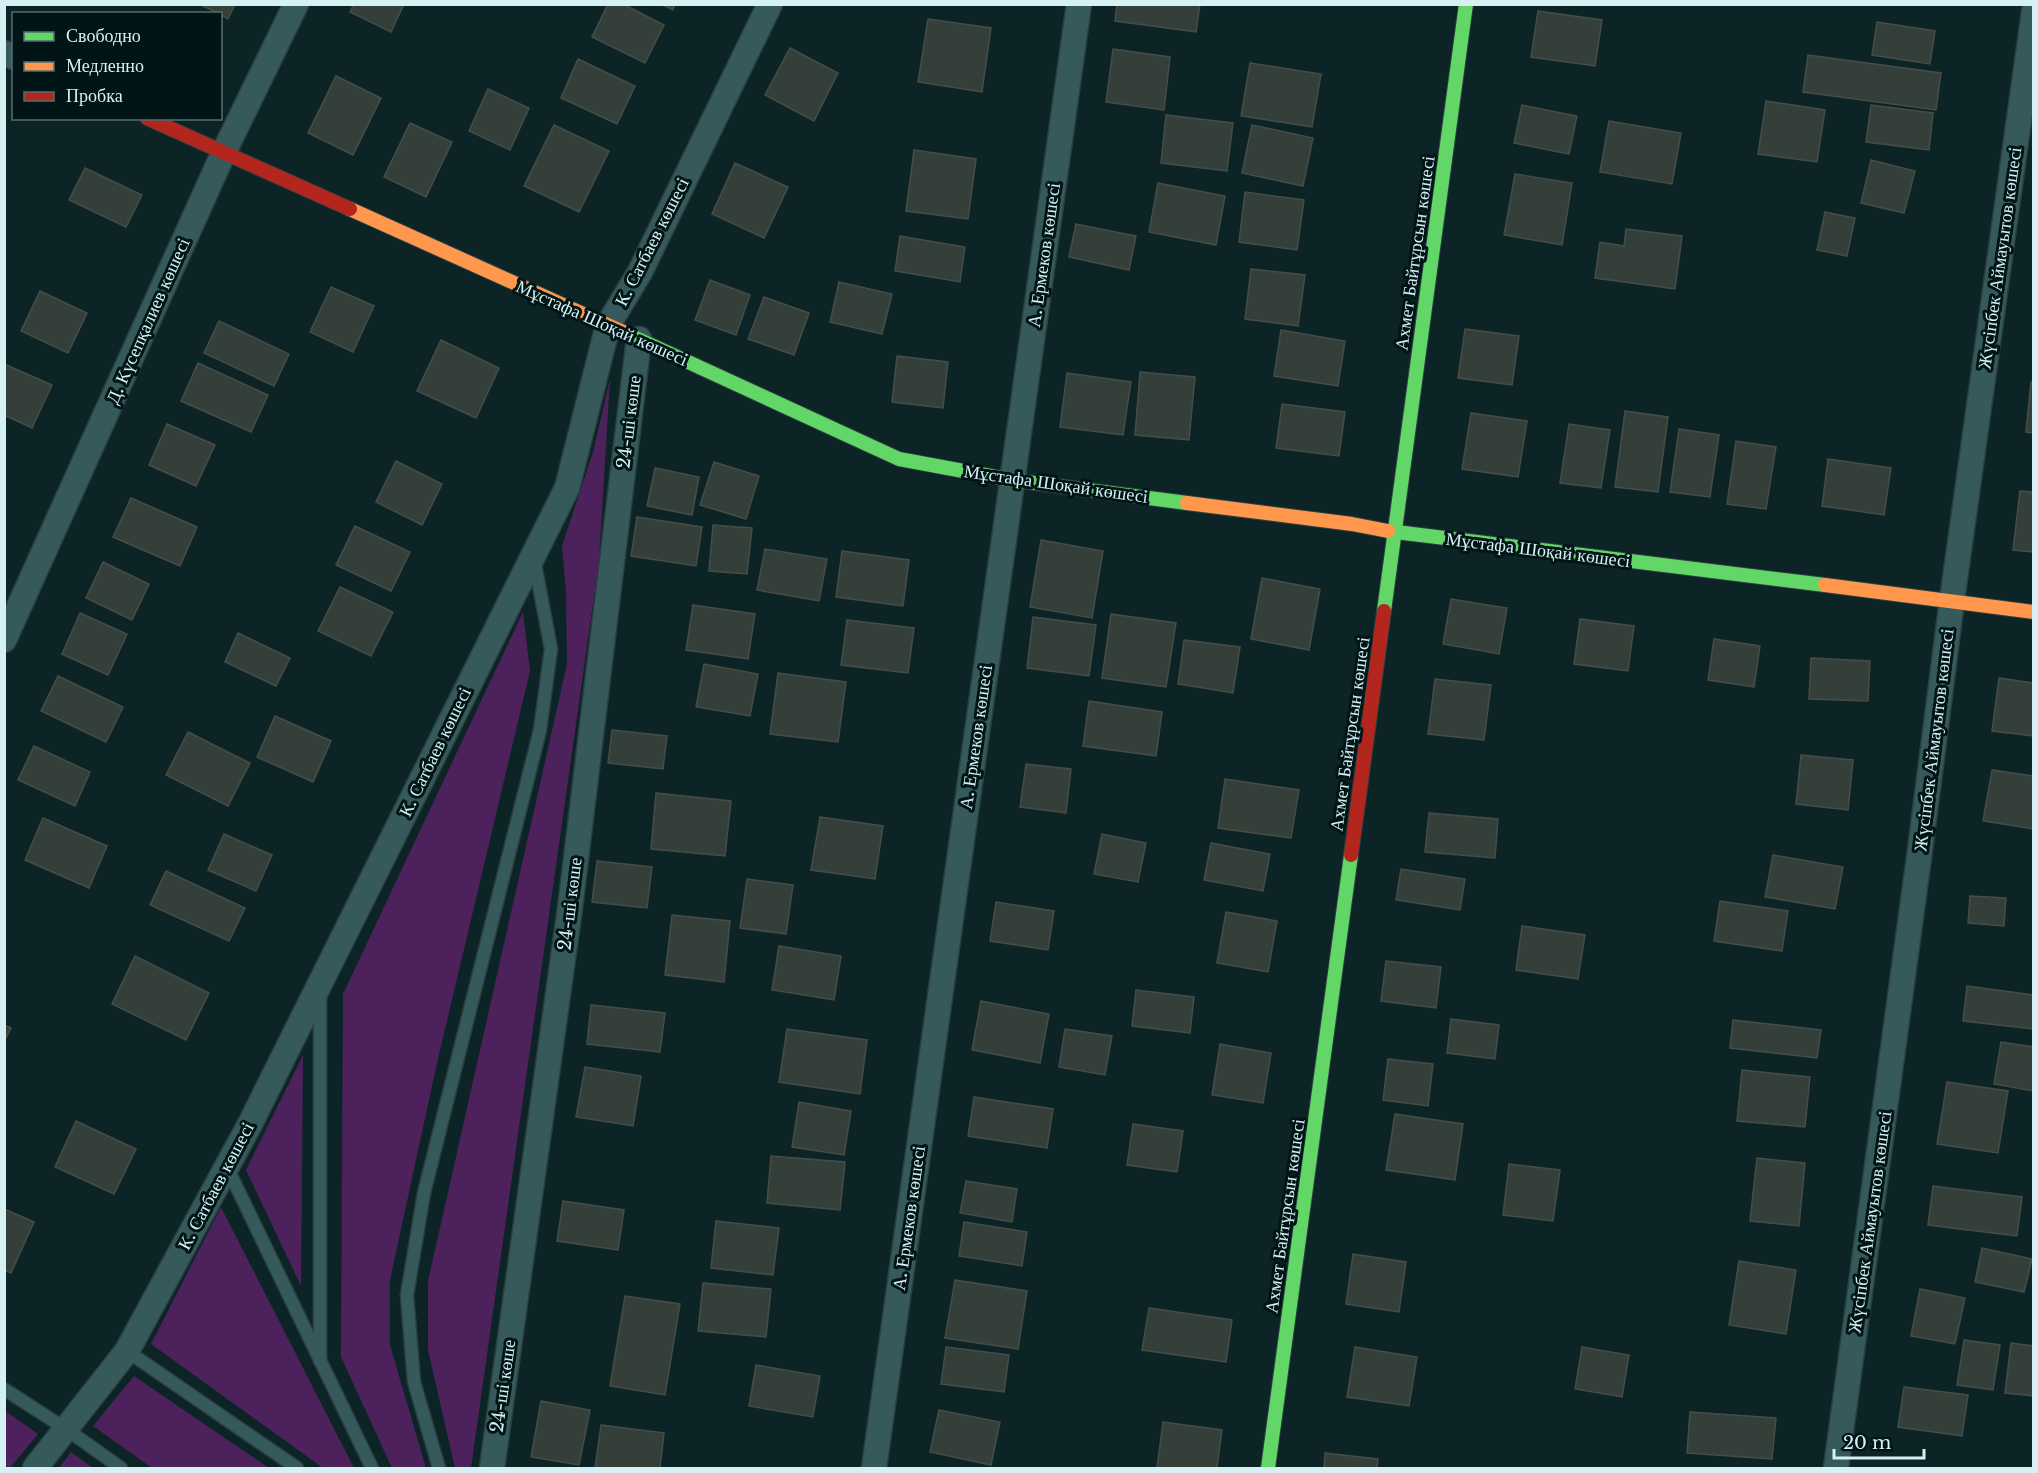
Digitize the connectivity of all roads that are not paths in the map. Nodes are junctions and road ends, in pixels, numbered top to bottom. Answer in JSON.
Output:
{"nodes":[{"id":1,"x":296,"y":4,"type":"edge"},
{"id":2,"x":770,"y":4,"type":"edge"},
{"id":3,"x":1079,"y":4,"type":"edge"},
{"id":4,"x":1466,"y":4,"type":"edge"},
{"id":5,"x":2034,"y":12,"type":"edge"},
{"id":6,"x":151,"y":120,"type":"edge"},
{"id":7,"x":223,"y":154,"type":"junction"},
{"id":8,"x":608,"y":325,"type":"junction"},
{"id":9,"x":639,"y":339,"type":"junction"},
{"id":10,"x":1012,"y":480,"type":"junction"},
{"id":11,"x":1396,"y":533,"type":"junction"},
{"id":12,"x":533,"y":555,"type":"junction"},
{"id":13,"x":1952,"y":600,"type":"junction"},
{"id":14,"x":2034,"y":612,"type":"edge"},
{"id":15,"x":4,"y":640,"type":"edge"},
{"id":16,"x":320,"y":984,"type":"junction"},
{"id":17,"x":227,"y":1166,"type":"junction"},
{"id":18,"x":126,"y":1352,"type":"junction"},
{"id":19,"x":320,"y":1361,"type":"junction"},
{"id":20,"x":4,"y":1389,"type":"edge"},
{"id":21,"x":66,"y":1429,"type":"junction"},
{"id":22,"x":35,"y":1468,"type":"edge"},
{"id":23,"x":121,"y":1468,"type":"edge"},
{"id":24,"x":297,"y":1468,"type":"edge"},
{"id":25,"x":372,"y":1468,"type":"edge"},
{"id":26,"x":439,"y":1468,"type":"edge"},
{"id":27,"x":492,"y":1468,"type":"edge"},
{"id":28,"x":874,"y":1468,"type":"edge"},
{"id":29,"x":1268,"y":1468,"type":"edge"},
{"id":30,"x":1836,"y":1468,"type":"edge"}],
"edges":[{"from":1,"to":7,"type":"street","name":"Д. Күсепқалиев көшесі"},
{"from":2,"to":8,"type":"street","name":"К. Сатбаев көшесі"},
{"from":3,"to":10,"type":"street","name":"А. Ермеков көшесі"},
{"from":4,"to":11,"type":"street","name":"Ахмет Байтұрсын көшесі"},
{"from":5,"to":13,"type":"street","name":"Жүсіпбек Аймауытов көшесі"},
{"from":6,"to":7,"type":"street","name":"Мұстафа Шоқай көшесі"},
{"from":7,"to":8,"type":"street","name":"Мұстафа Шоқай көшесі"},
{"from":7,"to":15,"type":"street","name":"Д. Күсепқалиев көшесі"},
{"from":8,"to":9,"type":"street","name":"Мұстафа Шоқай көшесі"},
{"from":8,"to":12,"type":"street","name":"К. Сатбаев көшесі"},
{"from":9,"to":10,"type":"street","name":"Мұстафа Шоқай көшесі"},
{"from":9,"to":27,"type":"street","name":"24-ші көше"},
{"from":10,"to":11,"type":"street","name":"Мұстафа Шоқай көшесі"},
{"from":10,"to":28,"type":"street","name":"А. Ермеков көшесі"},
{"from":11,"to":13,"type":"street","name":"Мұстафа Шоқай көшесі"},
{"from":11,"to":29,"type":"street","name":"Ахмет Байтұрсын көшесі"},
{"from":12,"to":16,"type":"street","name":"К. Сатбаев көшесі"},
{"from":12,"to":26,"type":"lane"},
{"from":13,"to":14,"type":"street","name":"Мұстафа Шоқай көшесі"},
{"from":13,"to":30,"type":"street","name":"Жүсіпбек Аймауытов көшесі"},
{"from":16,"to":17,"type":"street","name":"К. Сатбаев көшесі"},
{"from":16,"to":19,"type":"lane"},
{"from":17,"to":18,"type":"street","name":"К. Сатбаев көшесі"},
{"from":17,"to":19,"type":"lane"},
{"from":18,"to":21,"type":"street","name":"К. Сатбаев көшесі"},
{"from":18,"to":24,"type":"lane"},
{"from":19,"to":25,"type":"lane"},
{"from":20,"to":21,"type":"lane"},
{"from":21,"to":22,"type":"street","name":"К. Сатбаев көшесі"},
{"from":21,"to":23,"type":"lane"}]}
